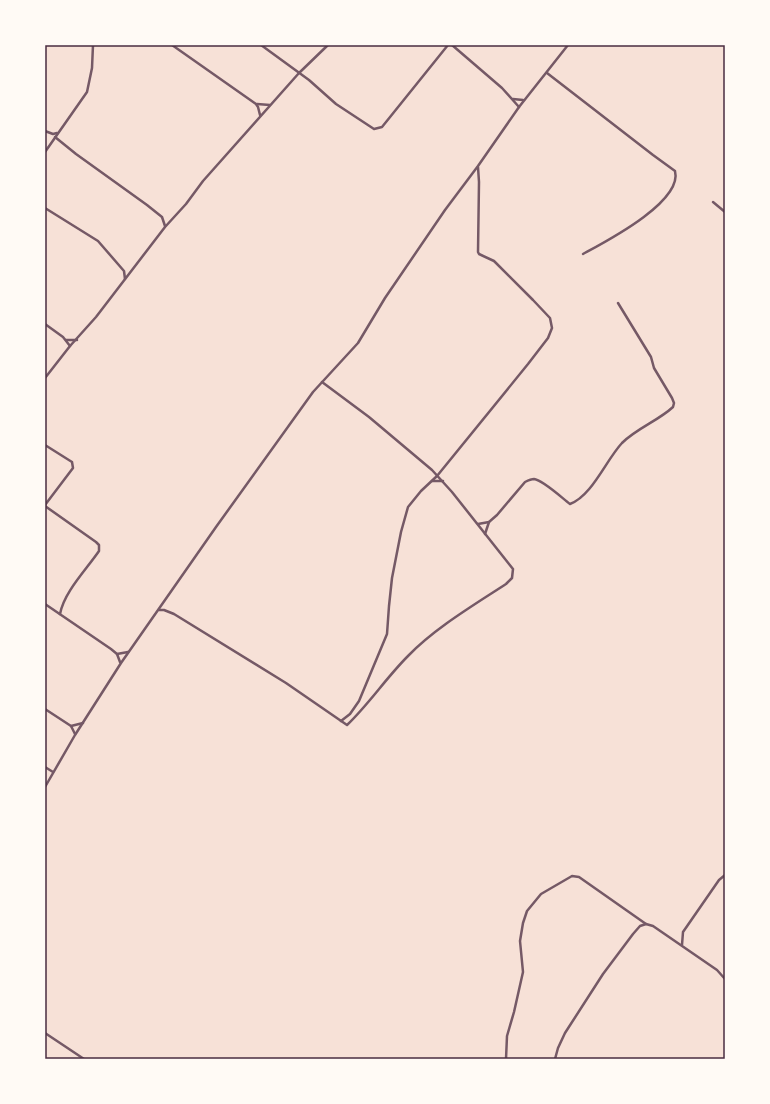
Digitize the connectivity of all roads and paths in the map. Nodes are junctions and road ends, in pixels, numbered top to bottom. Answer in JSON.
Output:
{"nodes":[{"id":1,"x":93,"y":45,"type":"edge"},
{"id":2,"x":172,"y":45,"type":"edge"},
{"id":3,"x":261,"y":45,"type":"edge"},
{"id":4,"x":328,"y":45,"type":"edge"},
{"id":5,"x":448,"y":45,"type":"edge"},
{"id":6,"x":452,"y":45,"type":"edge"},
{"id":7,"x":568,"y":45,"type":"edge"},
{"id":8,"x":299,"y":73,"type":"junction"},
{"id":9,"x":546,"y":73,"type":"junction"},
{"id":10,"x":512,"y":99,"type":"junction"},
{"id":11,"x":524,"y":100,"type":"junction"},
{"id":12,"x":256,"y":104,"type":"junction"},
{"id":13,"x":270,"y":105,"type":"junction"},
{"id":14,"x":519,"y":107,"type":"junction"},
{"id":15,"x":260,"y":116,"type":"junction"},
{"id":16,"x":45,"y":131,"type":"edge"},
{"id":17,"x":58,"y":132,"type":"junction"},
{"id":18,"x":55,"y":137,"type":"junction"},
{"id":19,"x":45,"y":152,"type":"edge"},
{"id":20,"x":478,"y":166,"type":"junction"},
{"id":21,"x":714,"y":202,"type":"dead end"},
{"id":22,"x":45,"y":208,"type":"edge"},
{"id":23,"x":725,"y":212,"type":"edge"},
{"id":24,"x":165,"y":227,"type":"junction"},
{"id":25,"x":583,"y":254,"type":"dead end"},
{"id":26,"x":124,"y":271,"type":"junction"},
{"id":27,"x":131,"y":272,"type":"junction"},
{"id":28,"x":125,"y":280,"type":"junction"},
{"id":29,"x":618,"y":303,"type":"dead end"},
{"id":30,"x":45,"y":324,"type":"edge"},
{"id":31,"x":66,"y":340,"type":"junction"},
{"id":32,"x":76,"y":340,"type":"junction"},
{"id":33,"x":70,"y":346,"type":"junction"},
{"id":34,"x":45,"y":378,"type":"edge"},
{"id":35,"x":322,"y":382,"type":"junction"},
{"id":36,"x":45,"y":444,"type":"edge"},
{"id":37,"x":437,"y":476,"type":"junction"},
{"id":38,"x":431,"y":481,"type":"junction"},
{"id":39,"x":443,"y":482,"type":"junction"},
{"id":40,"x":45,"y":506,"type":"edge"},
{"id":41,"x":489,"y":522,"type":"junction"},
{"id":42,"x":478,"y":524,"type":"junction"},
{"id":43,"x":486,"y":534,"type":"junction"},
{"id":44,"x":45,"y":604,"type":"edge"},
{"id":45,"x":158,"y":610,"type":"junction"},
{"id":46,"x":60,"y":614,"type":"junction"},
{"id":47,"x":128,"y":652,"type":"junction"},
{"id":48,"x":117,"y":654,"type":"junction"},
{"id":49,"x":121,"y":663,"type":"junction"},
{"id":50,"x":45,"y":709,"type":"edge"},
{"id":51,"x":341,"y":722,"type":"junction"},
{"id":52,"x":83,"y":723,"type":"junction"},
{"id":53,"x":71,"y":726,"type":"junction"},
{"id":54,"x":75,"y":735,"type":"junction"},
{"id":55,"x":45,"y":767,"type":"edge"},
{"id":56,"x":53,"y":772,"type":"junction"},
{"id":57,"x":45,"y":787,"type":"edge"},
{"id":58,"x":725,"y":875,"type":"edge"},
{"id":59,"x":646,"y":924,"type":"junction"},
{"id":60,"x":682,"y":946,"type":"junction"},
{"id":61,"x":725,"y":979,"type":"edge"},
{"id":62,"x":45,"y":1033,"type":"edge"},
{"id":63,"x":84,"y":1059,"type":"edge"},
{"id":64,"x":506,"y":1059,"type":"edge"},
{"id":65,"x":555,"y":1059,"type":"edge"}],
"edges":[{"from":1,"to":17,"type":"street"},
{"from":2,"to":12,"type":"street"},
{"from":3,"to":8,"type":"street"},
{"from":4,"to":8,"type":"street"},
{"from":5,"to":8,"type":"street"},
{"from":6,"to":10,"type":"street"},
{"from":7,"to":9,"type":"street"},
{"from":8,"to":13,"type":"street"},
{"from":9,"to":11,"type":"street"},
{"from":9,"to":25,"type":"street"},
{"from":10,"to":11,"type":"street"},
{"from":10,"to":14,"type":"street"},
{"from":11,"to":14,"type":"street"},
{"from":12,"to":13,"type":"street"},
{"from":12,"to":15,"type":"street"},
{"from":13,"to":15,"type":"street"},
{"from":14,"to":20,"type":"street"},
{"from":15,"to":24,"type":"street"},
{"from":16,"to":17,"type":"street"},
{"from":17,"to":18,"type":"street"},
{"from":18,"to":19,"type":"street"},
{"from":18,"to":24,"type":"street"},
{"from":20,"to":35,"type":"street"},
{"from":20,"to":37,"type":"street"},
{"from":21,"to":23,"type":"street"},
{"from":22,"to":26,"type":"street"},
{"from":24,"to":27,"type":"street"},
{"from":26,"to":27,"type":"street"},
{"from":26,"to":28,"type":"street"},
{"from":27,"to":28,"type":"street"},
{"from":28,"to":32,"type":"street"},
{"from":29,"to":41,"type":"street"},
{"from":30,"to":31,"type":"street"},
{"from":31,"to":32,"type":"street"},
{"from":31,"to":33,"type":"street"},
{"from":32,"to":33,"type":"street"},
{"from":33,"to":34,"type":"street"},
{"from":35,"to":37,"type":"street"},
{"from":35,"to":45,"type":"street"},
{"from":36,"to":40,"type":"street"},
{"from":37,"to":38,"type":"street"},
{"from":37,"to":39,"type":"street"},
{"from":38,"to":39,"type":"street"},
{"from":38,"to":51,"type":"street"},
{"from":39,"to":42,"type":"street"},
{"from":40,"to":46,"type":"street"},
{"from":41,"to":42,"type":"street"},
{"from":41,"to":43,"type":"street"},
{"from":42,"to":43,"type":"street"},
{"from":43,"to":51,"type":"street"},
{"from":44,"to":46,"type":"street"},
{"from":45,"to":47,"type":"street"},
{"from":45,"to":51,"type":"street"},
{"from":46,"to":48,"type":"street"},
{"from":47,"to":48,"type":"street"},
{"from":47,"to":49,"type":"street"},
{"from":48,"to":49,"type":"street"},
{"from":49,"to":52,"type":"street"},
{"from":50,"to":53,"type":"street"},
{"from":52,"to":53,"type":"street"},
{"from":52,"to":54,"type":"street"},
{"from":53,"to":54,"type":"street"},
{"from":54,"to":56,"type":"street"},
{"from":55,"to":56,"type":"street"},
{"from":56,"to":57,"type":"street"},
{"from":58,"to":60,"type":"street"},
{"from":59,"to":60,"type":"street"},
{"from":59,"to":64,"type":"street"},
{"from":59,"to":65,"type":"street"},
{"from":60,"to":61,"type":"street"},
{"from":62,"to":63,"type":"street"}]}
